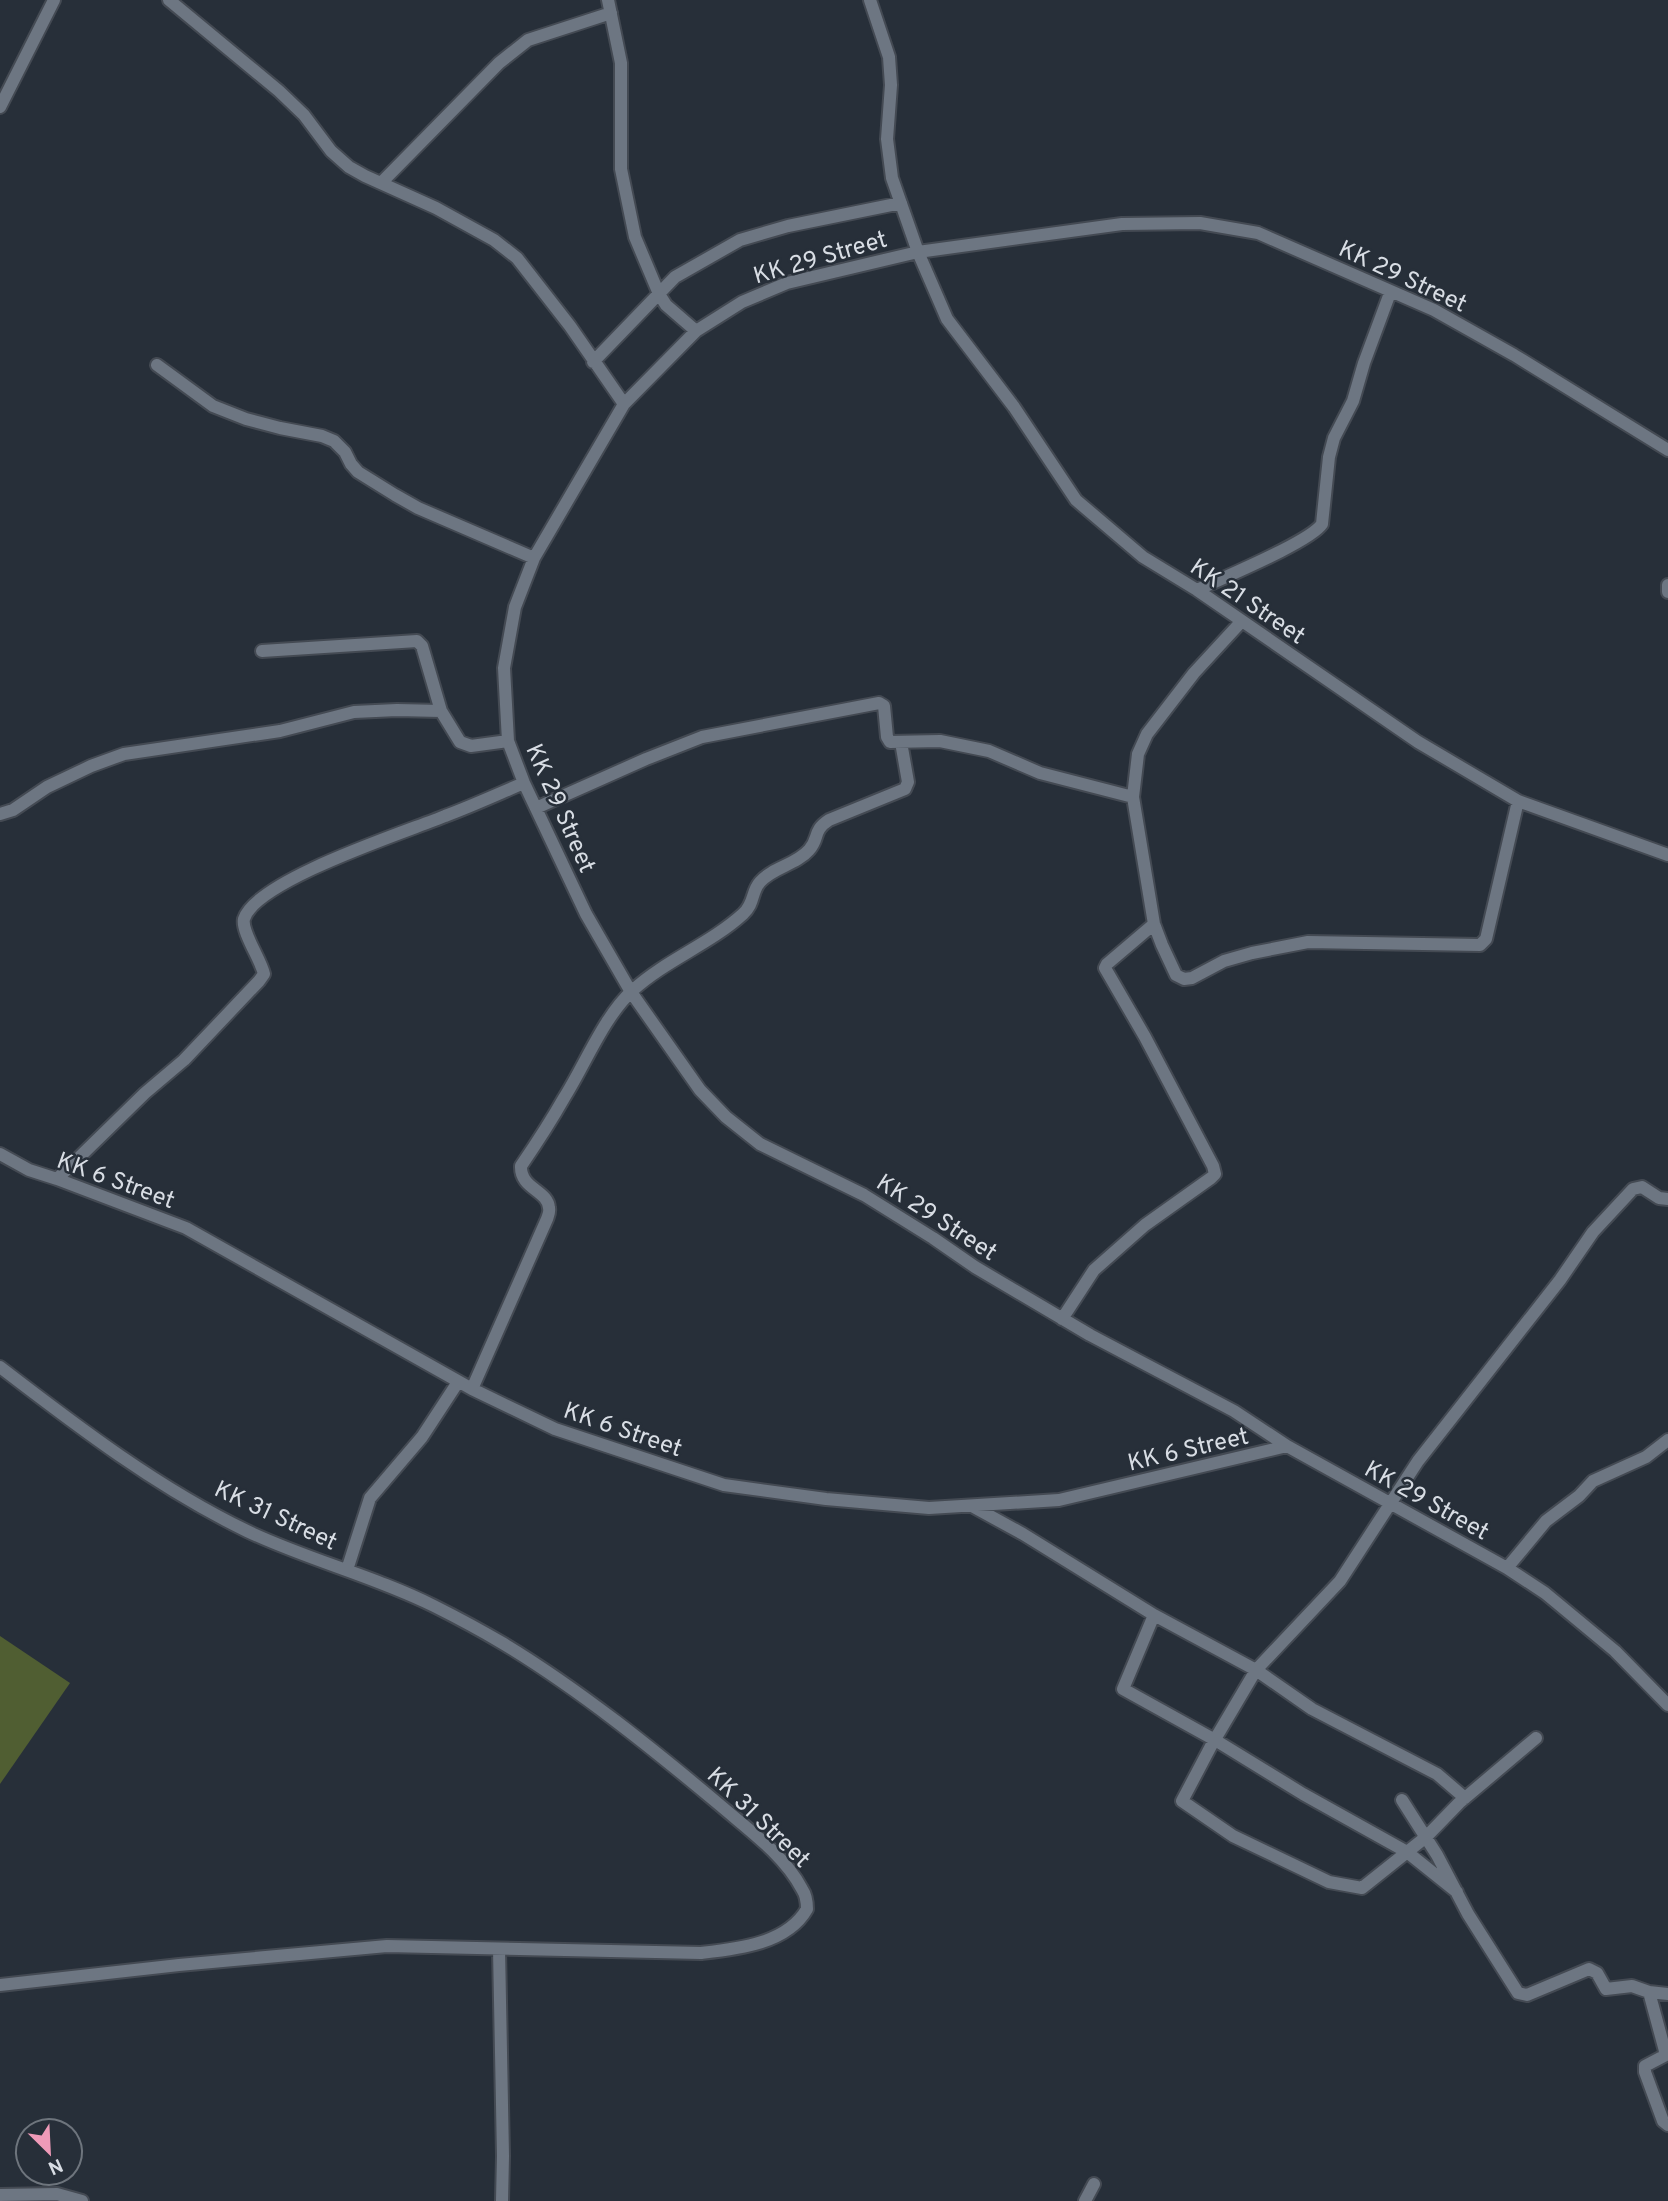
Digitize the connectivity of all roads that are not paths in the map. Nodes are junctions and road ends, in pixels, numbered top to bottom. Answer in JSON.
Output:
{"nodes":[{"id":1,"x":54,"y":0,"type":"edge"},
{"id":2,"x":169,"y":0,"type":"edge"},
{"id":3,"x":870,"y":0,"type":"edge"},
{"id":4,"x":609,"y":6,"type":"edge"},
{"id":5,"x":0,"y":107,"type":"edge"},
{"id":6,"x":381,"y":183,"type":"junction"},
{"id":7,"x":901,"y":203,"type":"junction"},
{"id":8,"x":918,"y":252,"type":"junction"},
{"id":9,"x":1390,"y":293,"type":"junction"},
{"id":10,"x":659,"y":294,"type":"junction"},
{"id":11,"x":696,"y":331,"type":"junction"},
{"id":12,"x":593,"y":362,"type":"junction"},
{"id":13,"x":157,"y":366,"type":"dead end"},
{"id":14,"x":624,"y":404,"type":"junction"},
{"id":15,"x":1668,"y":450,"type":"edge"},
{"id":16,"x":534,"y":558,"type":"junction"},
{"id":17,"x":1668,"y":585,"type":"edge"},
{"id":18,"x":1197,"y":590,"type":"junction"},
{"id":19,"x":1668,"y":592,"type":"edge"},
{"id":20,"x":1241,"y":622,"type":"junction"},
{"id":21,"x":262,"y":651,"type":"dead end"},
{"id":22,"x":441,"y":711,"type":"junction"},
{"id":23,"x":508,"y":741,"type":"junction"},
{"id":24,"x":901,"y":742,"type":"junction"},
{"id":25,"x":524,"y":783,"type":"junction"},
{"id":26,"x":1133,"y":797,"type":"junction"},
{"id":27,"x":1518,"y":801,"type":"junction"},
{"id":28,"x":536,"y":808,"type":"junction"},
{"id":29,"x":0,"y":814,"type":"edge"},
{"id":30,"x":1668,"y":855,"type":"edge"},
{"id":31,"x":1154,"y":924,"type":"junction"},
{"id":32,"x":631,"y":992,"type":"junction"},
{"id":33,"x":0,"y":1154,"type":"edge"},
{"id":34,"x":57,"y":1179,"type":"junction"},
{"id":35,"x":1668,"y":1199,"type":"edge"},
{"id":36,"x":1062,"y":1318,"type":"junction"},
{"id":37,"x":0,"y":1367,"type":"edge"},
{"id":38,"x":458,"y":1382,"type":"junction"},
{"id":39,"x":472,"y":1390,"type":"junction"},
{"id":40,"x":1668,"y":1440,"type":"edge"},
{"id":41,"x":1287,"y":1446,"type":"junction"},
{"id":42,"x":1389,"y":1503,"type":"junction"},
{"id":43,"x":972,"y":1506,"type":"junction"},
{"id":44,"x":1507,"y":1568,"type":"junction"},
{"id":45,"x":347,"y":1570,"type":"junction"},
{"id":46,"x":1154,"y":1615,"type":"junction"},
{"id":47,"x":1256,"y":1671,"type":"junction"},
{"id":48,"x":1668,"y":1705,"type":"edge"},
{"id":49,"x":1536,"y":1738,"type":"dead end"},
{"id":50,"x":1214,"y":1740,"type":"junction"},
{"id":51,"x":1465,"y":1798,"type":"junction"},
{"id":52,"x":1402,"y":1800,"type":"dead end"},
{"id":53,"x":1426,"y":1837,"type":"junction"},
{"id":54,"x":1407,"y":1852,"type":"junction"},
{"id":55,"x":1457,"y":1892,"type":"junction"},
{"id":56,"x":499,"y":1949,"type":"junction"},
{"id":57,"x":0,"y":1985,"type":"edge"},
{"id":58,"x":1649,"y":1992,"type":"junction"},
{"id":59,"x":1668,"y":1994,"type":"edge"},
{"id":60,"x":1668,"y":2125,"type":"edge"},
{"id":61,"x":1094,"y":2184,"type":"dead end"},
{"id":62,"x":0,"y":2195,"type":"edge"},
{"id":63,"x":82,"y":2201,"type":"edge"},
{"id":64,"x":502,"y":2201,"type":"edge"},
{"id":65,"x":1085,"y":2201,"type":"edge"}],
"edges":[{"from":1,"to":5,"type":"street"},
{"from":2,"to":6,"type":"street"},
{"from":3,"to":7,"type":"street","name":"KK 21 Street"},
{"from":4,"to":6,"type":"street"},
{"from":4,"to":10,"type":"street"},
{"from":6,"to":12,"type":"street"},
{"from":7,"to":8,"type":"street","name":"KK 21 Street"},
{"from":7,"to":10,"type":"street"},
{"from":8,"to":9,"type":"street","name":"KK 29 Street"},
{"from":8,"to":11,"type":"street","name":"KK 29 Street"},
{"from":8,"to":18,"type":"street","name":"KK 21 Street"},
{"from":9,"to":15,"type":"street","name":"KK 29 Street"},
{"from":9,"to":18,"type":"street"},
{"from":10,"to":11,"type":"street"},
{"from":10,"to":12,"type":"street"},
{"from":11,"to":14,"type":"street","name":"KK 29 Street"},
{"from":12,"to":14,"type":"street"},
{"from":13,"to":16,"type":"street"},
{"from":14,"to":16,"type":"street","name":"KK 29 Street"},
{"from":16,"to":23,"type":"street","name":"KK 29 Street"},
{"from":17,"to":19,"type":"street"},
{"from":18,"to":20,"type":"street","name":"KK 21 Street"},
{"from":20,"to":26,"type":"street"},
{"from":20,"to":27,"type":"street","name":"KK 21 Street"},
{"from":21,"to":22,"type":"street"},
{"from":22,"to":23,"type":"street"},
{"from":22,"to":29,"type":"street"},
{"from":23,"to":25,"type":"street","name":"KK 29 Street"},
{"from":24,"to":26,"type":"street"},
{"from":24,"to":28,"type":"street"},
{"from":24,"to":32,"type":"street"},
{"from":25,"to":28,"type":"street","name":"KK 29 Street"},
{"from":25,"to":34,"type":"street"},
{"from":26,"to":31,"type":"street"},
{"from":27,"to":30,"type":"street","name":"KK 21 Street"},
{"from":27,"to":31,"type":"street"},
{"from":28,"to":32,"type":"street","name":"KK 29 Street"},
{"from":31,"to":36,"type":"street"},
{"from":32,"to":36,"type":"street","name":"KK 29 Street"},
{"from":32,"to":39,"type":"street"},
{"from":33,"to":34,"type":"street","name":"KK 6 Street"},
{"from":34,"to":38,"type":"street","name":"KK 6 Street"},
{"from":35,"to":42,"type":"street"},
{"from":36,"to":41,"type":"street","name":"KK 29 Street"},
{"from":37,"to":45,"type":"street","name":"KK 31 Street"},
{"from":38,"to":39,"type":"street","name":"KK 6 Street"},
{"from":38,"to":45,"type":"street"},
{"from":39,"to":43,"type":"street","name":"KK 6 Street"},
{"from":40,"to":44,"type":"street"},
{"from":41,"to":42,"type":"street","name":"KK 29 Street"},
{"from":41,"to":43,"type":"street","name":"KK 6 Street"},
{"from":42,"to":44,"type":"street","name":"KK 29 Street"},
{"from":42,"to":47,"type":"street"},
{"from":43,"to":46,"type":"street"},
{"from":44,"to":48,"type":"street","name":"KK 29 Street"},
{"from":45,"to":56,"type":"street","name":"KK 31 Street"},
{"from":46,"to":47,"type":"street"},
{"from":46,"to":50,"type":"street"},
{"from":47,"to":50,"type":"street"},
{"from":47,"to":51,"type":"street"},
{"from":49,"to":51,"type":"street"},
{"from":50,"to":54,"type":"street"},
{"from":50,"to":54,"type":"street"},
{"from":51,"to":53,"type":"street"},
{"from":52,"to":53,"type":"street"},
{"from":53,"to":54,"type":"street"},
{"from":53,"to":55,"type":"street"},
{"from":54,"to":55,"type":"street"},
{"from":55,"to":58,"type":"street"},
{"from":56,"to":57,"type":"street","name":"KK 31 Street"},
{"from":56,"to":64,"type":"street"},
{"from":58,"to":59,"type":"street"},
{"from":58,"to":60,"type":"street"},
{"from":61,"to":65,"type":"street"},
{"from":62,"to":63,"type":"street"}]}
